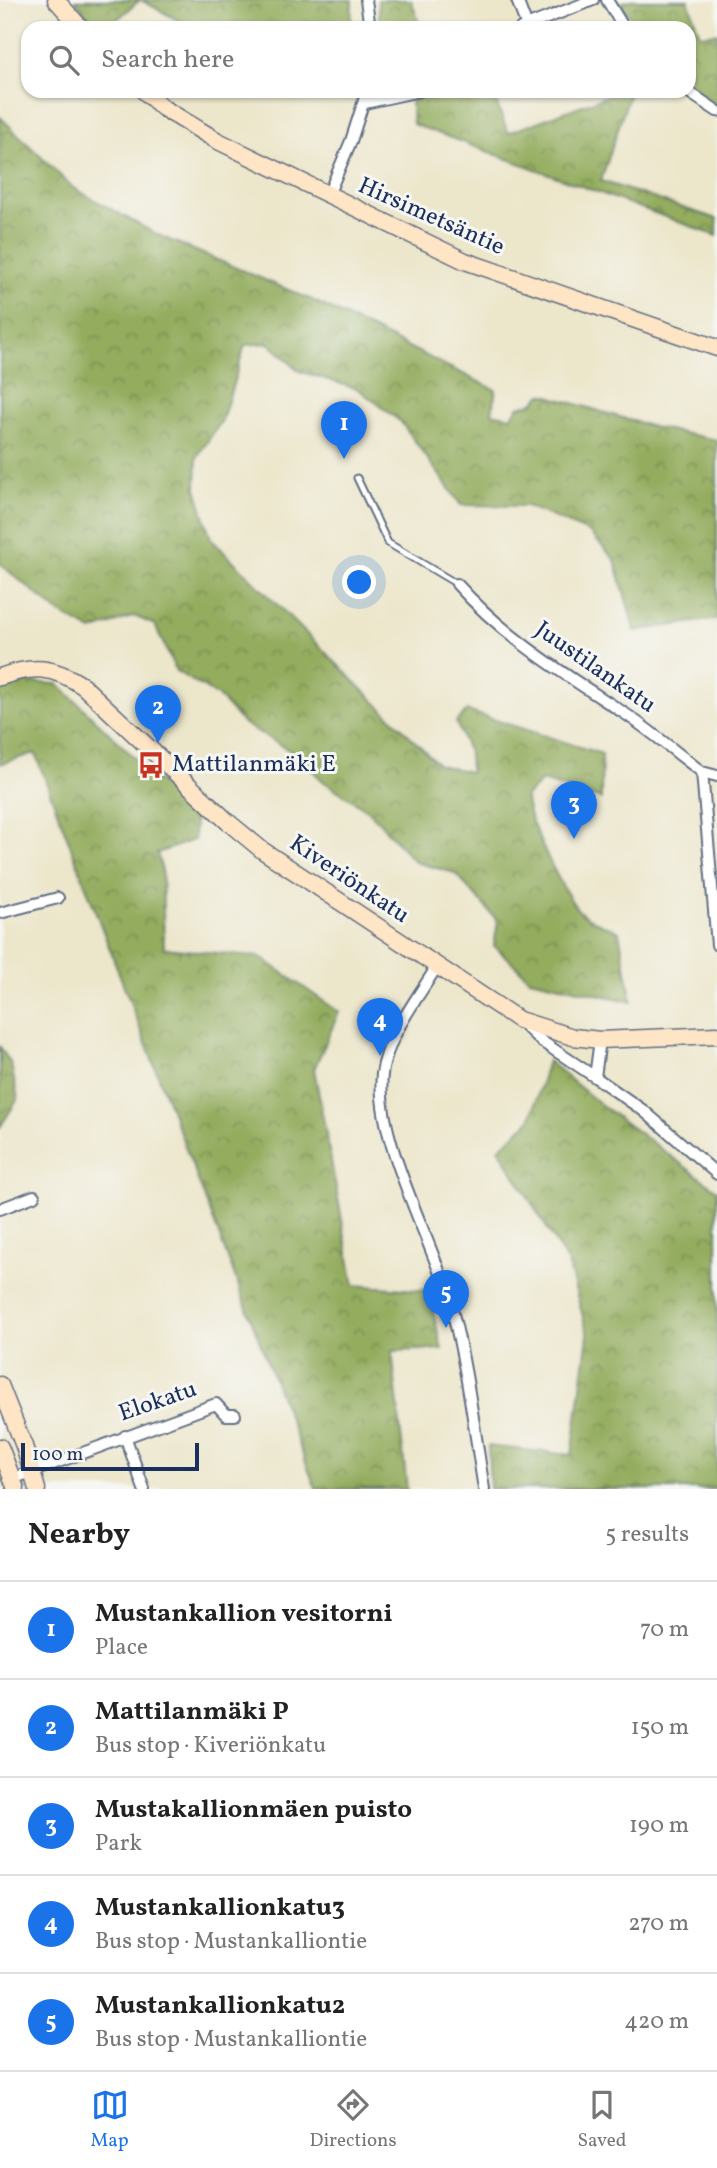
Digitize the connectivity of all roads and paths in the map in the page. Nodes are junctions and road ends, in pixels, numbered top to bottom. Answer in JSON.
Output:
{"nodes":[{"id":1,"x":56,"y":0,"type":"edge"},
{"id":2,"x":366,"y":0,"type":"edge"},
{"id":3,"x":517,"y":0,"type":"edge"},
{"id":4,"x":593,"y":0,"type":"edge"},
{"id":5,"x":607,"y":0,"type":"edge"},
{"id":6,"x":75,"y":21,"type":"edge"},
{"id":7,"x":369,"y":21,"type":"edge"},
{"id":8,"x":522,"y":21,"type":"edge"},
{"id":9,"x":536,"y":21,"type":"edge"},
{"id":10,"x":620,"y":21,"type":"edge"},
{"id":11,"x":696,"y":97,"type":"edge"},
{"id":12,"x":152,"y":98,"type":"edge"},
{"id":13,"x":366,"y":98,"type":"edge"},
{"id":14,"x":388,"y":98,"type":"edge"},
{"id":15,"x":365,"y":103,"type":"junction"},
{"id":16,"x":717,"y":111,"type":"edge"},
{"id":17,"x":328,"y":195,"type":"junction"},
{"id":18,"x":717,"y":348,"type":"edge"},
{"id":19,"x":357,"y":478,"type":"dead end"},
{"id":20,"x":457,"y":584,"type":"joint"},
{"id":21,"x":0,"y":677,"type":"edge"},
{"id":22,"x":702,"y":772,"type":"junction"},
{"id":23,"x":717,"y":776,"type":"edge"},
{"id":24,"x":58,"y":898,"type":"dead end"},
{"id":25,"x":0,"y":913,"type":"edge"},
{"id":26,"x":717,"y":945,"type":"edge"},
{"id":27,"x":437,"y":966,"type":"junction"},
{"id":28,"x":519,"y":1020,"type":"junction"},
{"id":29,"x":717,"y":1035,"type":"edge"},
{"id":30,"x":600,"y":1040,"type":"junction"},
{"id":31,"x":595,"y":1077,"type":"junction"},
{"id":32,"x":717,"y":1174,"type":"edge"},
{"id":33,"x":34,"y":1196,"type":"dead end"},
{"id":34,"x":0,"y":1209,"type":"edge"},
{"id":35,"x":0,"y":1385,"type":"edge"},
{"id":36,"x":235,"y":1415,"type":"dead end"},
{"id":37,"x":125,"y":1436,"type":"junction"},
{"id":38,"x":0,"y":1447,"type":"edge"},
{"id":39,"x":32,"y":1472,"type":"junction"},
{"id":40,"x":9,"y":1484,"type":"edge"},
{"id":41,"x":37,"y":1489,"type":"edge"},
{"id":42,"x":145,"y":1489,"type":"edge"},
{"id":43,"x":484,"y":1489,"type":"edge"}],
"edges":[{"from":1,"to":6,"type":"street"},
{"from":2,"to":7,"type":"street"},
{"from":3,"to":8,"type":"street"},
{"from":4,"to":9,"type":"street"},
{"from":5,"to":10,"type":"street"},
{"from":11,"to":16,"type":"street"},
{"from":12,"to":17,"type":"street","name":"Hirsimetsäntie"},
{"from":13,"to":15,"type":"street"},
{"from":14,"to":15,"type":"street"},
{"from":15,"to":17,"type":"street"},
{"from":17,"to":18,"type":"street","name":"Hirsimetsäntie"},
{"from":19,"to":20,"type":"lane"},
{"from":20,"to":22,"type":"street","name":"Juustilankatu"},
{"from":21,"to":27,"type":"street","name":"Kiveriönkatu"},
{"from":22,"to":23,"type":"street","name":"Juustilankatu"},
{"from":22,"to":26,"type":"street"},
{"from":24,"to":25,"type":"street"},
{"from":27,"to":28,"type":"street","name":"Kiveriönkatu"},
{"from":27,"to":43,"type":"street"},
{"from":28,"to":30,"type":"street","name":"Kiveriönkatu"},
{"from":28,"to":31,"type":"street"},
{"from":29,"to":30,"type":"street","name":"Kiveriönkatu"},
{"from":30,"to":31,"type":"street"},
{"from":31,"to":32,"type":"street"},
{"from":33,"to":34,"type":"street"},
{"from":35,"to":39,"type":"street"},
{"from":36,"to":37,"type":"street","name":"Elokatu"},
{"from":37,"to":39,"type":"street","name":"Elokatu"},
{"from":37,"to":42,"type":"street"},
{"from":38,"to":40,"type":"street"},
{"from":39,"to":40,"type":"street","name":"Elokatu"},
{"from":39,"to":41,"type":"street"}]}
